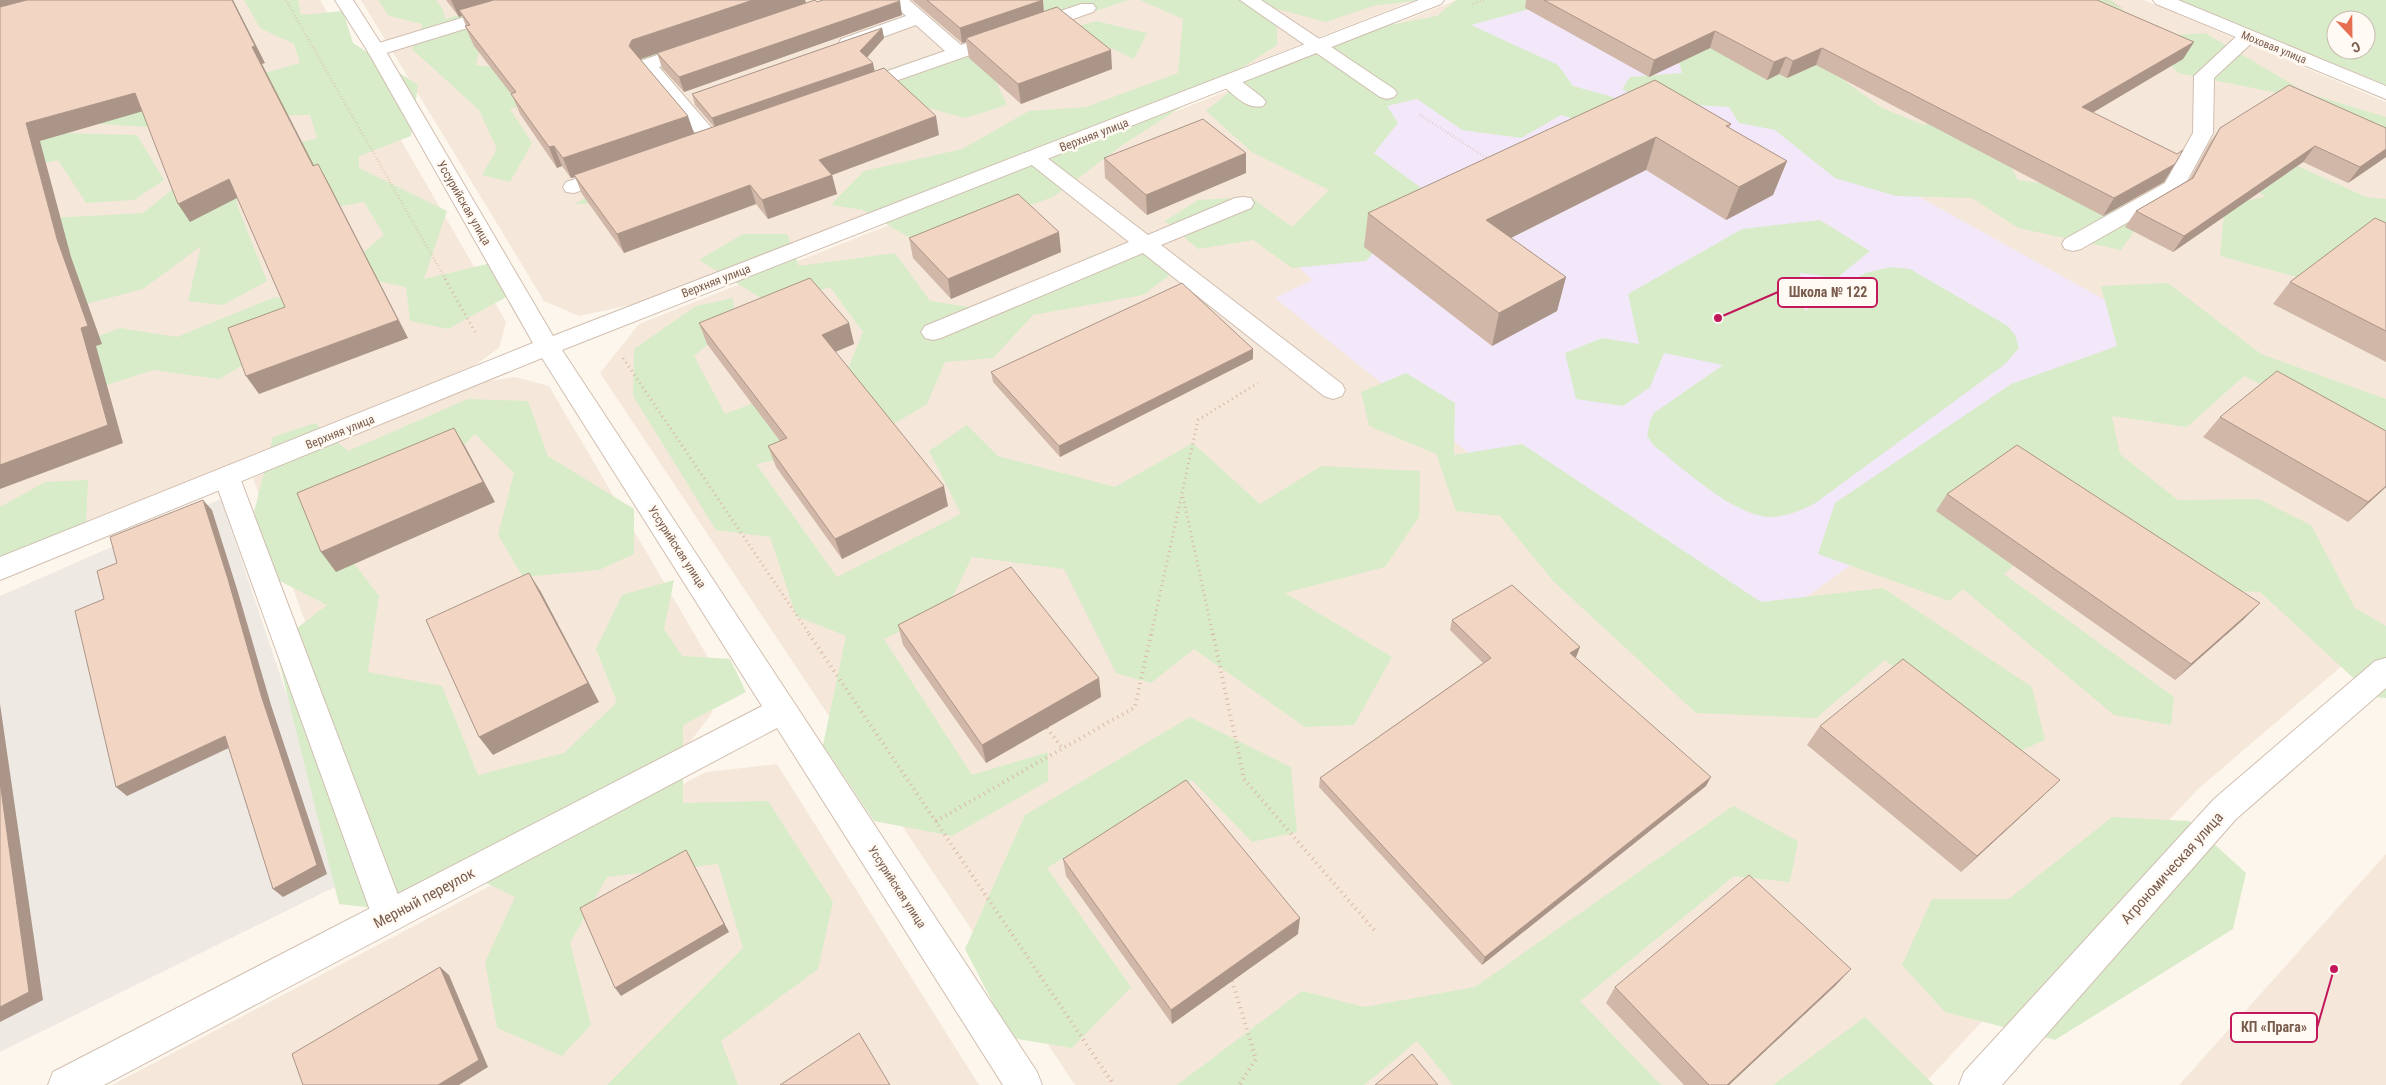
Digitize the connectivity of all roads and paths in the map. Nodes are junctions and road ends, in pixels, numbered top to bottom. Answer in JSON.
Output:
{"nodes":[{"id":1,"x":286,"y":0,"type":"edge"},
{"id":2,"x":344,"y":0,"type":"edge"},
{"id":3,"x":540,"y":0,"type":"edge"},
{"id":4,"x":898,"y":0,"type":"edge"},
{"id":5,"x":1249,"y":0,"type":"edge"},
{"id":6,"x":1435,"y":0,"type":"edge"},
{"id":7,"x":1484,"y":0,"type":"edge"},
{"id":8,"x":2162,"y":0,"type":"edge"},
{"id":9,"x":1466,"y":7,"type":"dead end"},
{"id":10,"x":1087,"y":8,"type":"dead end"},
{"id":11,"x":919,"y":18,"type":"junction"},
{"id":12,"x":2248,"y":36,"type":"junction"},
{"id":13,"x":711,"y":43,"type":"edge"},
{"id":14,"x":1317,"y":47,"type":"junction"},
{"id":15,"x":376,"y":50,"type":"junction"},
{"id":16,"x":827,"y":50,"type":"edge"},
{"id":17,"x":959,"y":53,"type":"junction"},
{"id":18,"x":1229,"y":81,"type":"junction"},
{"id":19,"x":1387,"y":93,"type":"dead end"},
{"id":20,"x":2386,"y":93,"type":"edge"},
{"id":21,"x":840,"y":94,"type":"edge"},
{"id":22,"x":698,"y":96,"type":"edge"},
{"id":23,"x":679,"y":102,"type":"junction"},
{"id":24,"x":1256,"y":102,"type":"dead end"},
{"id":25,"x":1422,"y":116,"type":"dead end"},
{"id":26,"x":711,"y":139,"type":"edge"},
{"id":27,"x":1035,"y":158,"type":"junction"},
{"id":28,"x":1495,"y":164,"type":"edge"},
{"id":29,"x":629,"y":168,"type":"edge"},
{"id":30,"x":574,"y":187,"type":"edge"},
{"id":31,"x":1243,"y":202,"type":"dead end"},
{"id":32,"x":1144,"y":244,"type":"junction"},
{"id":33,"x":2073,"y":244,"type":"dead end"},
{"id":34,"x":933,"y":332,"type":"dead end"},
{"id":35,"x":547,"y":347,"type":"junction"},
{"id":36,"x":628,"y":352,"type":"dead end"},
{"id":37,"x":1294,"y":361,"type":"junction"},
{"id":38,"x":496,"y":368,"type":"junction"},
{"id":39,"x":1333,"y":390,"type":"dead end"},
{"id":40,"x":227,"y":478,"type":"junction"},
{"id":41,"x":1182,"y":494,"type":"junction"},
{"id":42,"x":0,"y":569,"type":"edge"},
{"id":43,"x":2386,"y":670,"type":"edge"},
{"id":44,"x":783,"y":710,"type":"junction"},
{"id":45,"x":1047,"y":728,"type":"edge"},
{"id":46,"x":1063,"y":749,"type":"junction"},
{"id":47,"x":936,"y":821,"type":"junction"},
{"id":48,"x":389,"y":916,"type":"junction"},
{"id":49,"x":1375,"y":931,"type":"dead end"},
{"id":50,"x":1232,"y":980,"type":"edge"},
{"id":51,"x":66,"y":1085,"type":"edge"},
{"id":52,"x":1024,"y":1085,"type":"edge"},
{"id":53,"x":1114,"y":1085,"type":"edge"},
{"id":54,"x":1239,"y":1085,"type":"edge"},
{"id":55,"x":1976,"y":1085,"type":"edge"}],
"edges":[{"from":1,"to":38,"type":"path"},
{"from":2,"to":15,"type":"street","name":"Уссурийская улица"},
{"from":3,"to":15,"type":"street"},
{"from":4,"to":11,"type":"street"},
{"from":5,"to":14,"type":"street"},
{"from":6,"to":14,"type":"street","name":"Верхняя улица"},
{"from":7,"to":9,"type":"path"},
{"from":8,"to":12,"type":"street","name":"Моховая улица"},
{"from":10,"to":17,"type":"street"},
{"from":11,"to":16,"type":"street"},
{"from":11,"to":17,"type":"street"},
{"from":12,"to":20,"type":"street","name":"Моховая улица"},
{"from":12,"to":33,"type":"street"},
{"from":13,"to":23,"type":"street"},
{"from":14,"to":18,"type":"street","name":"Верхняя улица"},
{"from":14,"to":19,"type":"street"},
{"from":15,"to":35,"type":"street","name":"Уссурийская улица"},
{"from":17,"to":21,"type":"street"},
{"from":18,"to":24,"type":"street"},
{"from":18,"to":27,"type":"street","name":"Верхняя улица"},
{"from":22,"to":23,"type":"street"},
{"from":23,"to":26,"type":"street"},
{"from":25,"to":28,"type":"path"},
{"from":27,"to":32,"type":"street"},
{"from":27,"to":35,"type":"street","name":"Верхняя улица"},
{"from":29,"to":30,"type":"street"},
{"from":31,"to":32,"type":"street"},
{"from":32,"to":34,"type":"street"},
{"from":32,"to":37,"type":"street"},
{"from":35,"to":38,"type":"street","name":"Верхняя улица"},
{"from":35,"to":44,"type":"street","name":"Уссурийская улица"},
{"from":36,"to":47,"type":"path"},
{"from":37,"to":39,"type":"street"},
{"from":37,"to":41,"type":"path"},
{"from":38,"to":40,"type":"street","name":"Верхняя улица"},
{"from":40,"to":42,"type":"street","name":"Верхняя улица"},
{"from":40,"to":48,"type":"street"},
{"from":41,"to":46,"type":"path"},
{"from":41,"to":49,"type":"path"},
{"from":43,"to":55,"type":"street","name":"Агрономическая улица"},
{"from":44,"to":48,"type":"street","name":"Мерный переулок"},
{"from":44,"to":52,"type":"street","name":"Уссурийская улица"},
{"from":45,"to":46,"type":"path"},
{"from":46,"to":47,"type":"path"},
{"from":47,"to":53,"type":"path"},
{"from":48,"to":51,"type":"street","name":"Мерный переулок"},
{"from":50,"to":54,"type":"path"}]}
